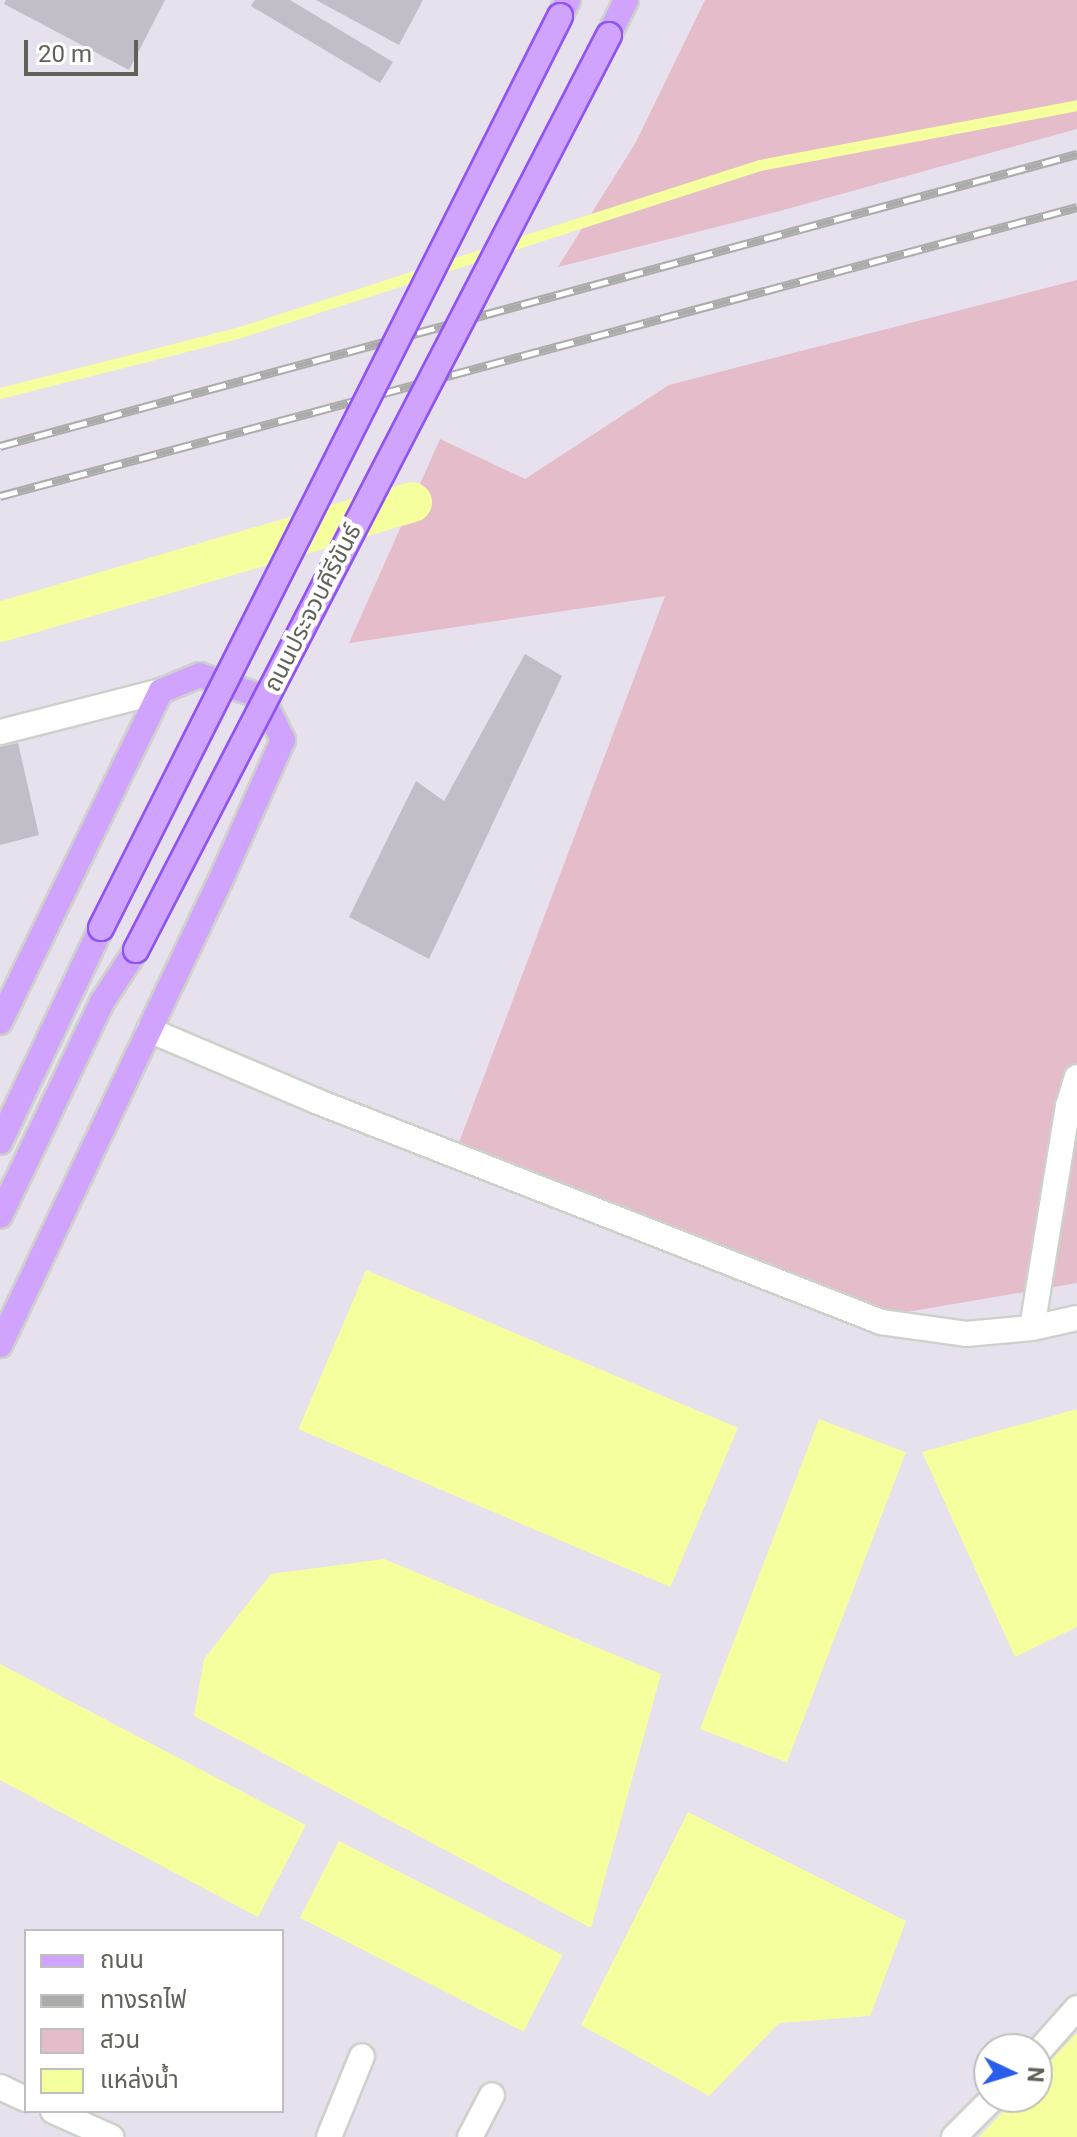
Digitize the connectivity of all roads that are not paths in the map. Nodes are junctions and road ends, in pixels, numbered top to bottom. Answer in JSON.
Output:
{"nodes":[{"id":1,"x":626,"y":0,"type":"edge"},
{"id":2,"x":564,"y":8,"type":"edge"},
{"id":3,"x":161,"y":691,"type":"junction"},
{"id":4,"x":0,"y":732,"type":"edge"},
{"id":5,"x":2,"y":1014,"type":"edge"},
{"id":6,"x":149,"y":1030,"type":"junction"},
{"id":7,"x":1077,"y":1077,"type":"edge"},
{"id":8,"x":0,"y":1142,"type":"edge"},
{"id":9,"x":0,"y":1216,"type":"edge"},
{"id":10,"x":1077,"y":1318,"type":"edge"},
{"id":11,"x":1032,"y":1328,"type":"junction"},
{"id":12,"x":0,"y":1345,"type":"edge"},
{"id":13,"x":1077,"y":2008,"type":"edge"},
{"id":14,"x":1053,"y":2035,"type":"edge"},
{"id":15,"x":362,"y":2056,"type":"dead end"},
{"id":16,"x":0,"y":2087,"type":"edge"},
{"id":17,"x":492,"y":2095,"type":"dead end"},
{"id":18,"x":24,"y":2098,"type":"edge"},
{"id":19,"x":57,"y":2113,"type":"edge"},
{"id":20,"x":978,"y":2113,"type":"edge"},
{"id":21,"x":111,"y":2137,"type":"edge"},
{"id":22,"x":329,"y":2137,"type":"edge"},
{"id":23,"x":470,"y":2137,"type":"edge"},
{"id":24,"x":954,"y":2137,"type":"edge"}],
"edges":[{"from":1,"to":9,"type":"main road","name":"ถนนประจวบคีรีขันธ์","bridge":true},
{"from":2,"to":8,"type":"main road","name":"ถนนประจวบคีรีขันธ์","bridge":true},
{"from":3,"to":4,"type":"street"},
{"from":3,"to":5,"type":"main road"},
{"from":3,"to":6,"type":"main road"},
{"from":6,"to":11,"type":"street"},
{"from":6,"to":12,"type":"main road"},
{"from":7,"to":11,"type":"street"},
{"from":10,"to":11,"type":"street"},
{"from":13,"to":14,"type":"street"},
{"from":15,"to":22,"type":"street"},
{"from":16,"to":18,"type":"street"},
{"from":17,"to":23,"type":"street"},
{"from":19,"to":21,"type":"street"},
{"from":20,"to":24,"type":"street"}]}
